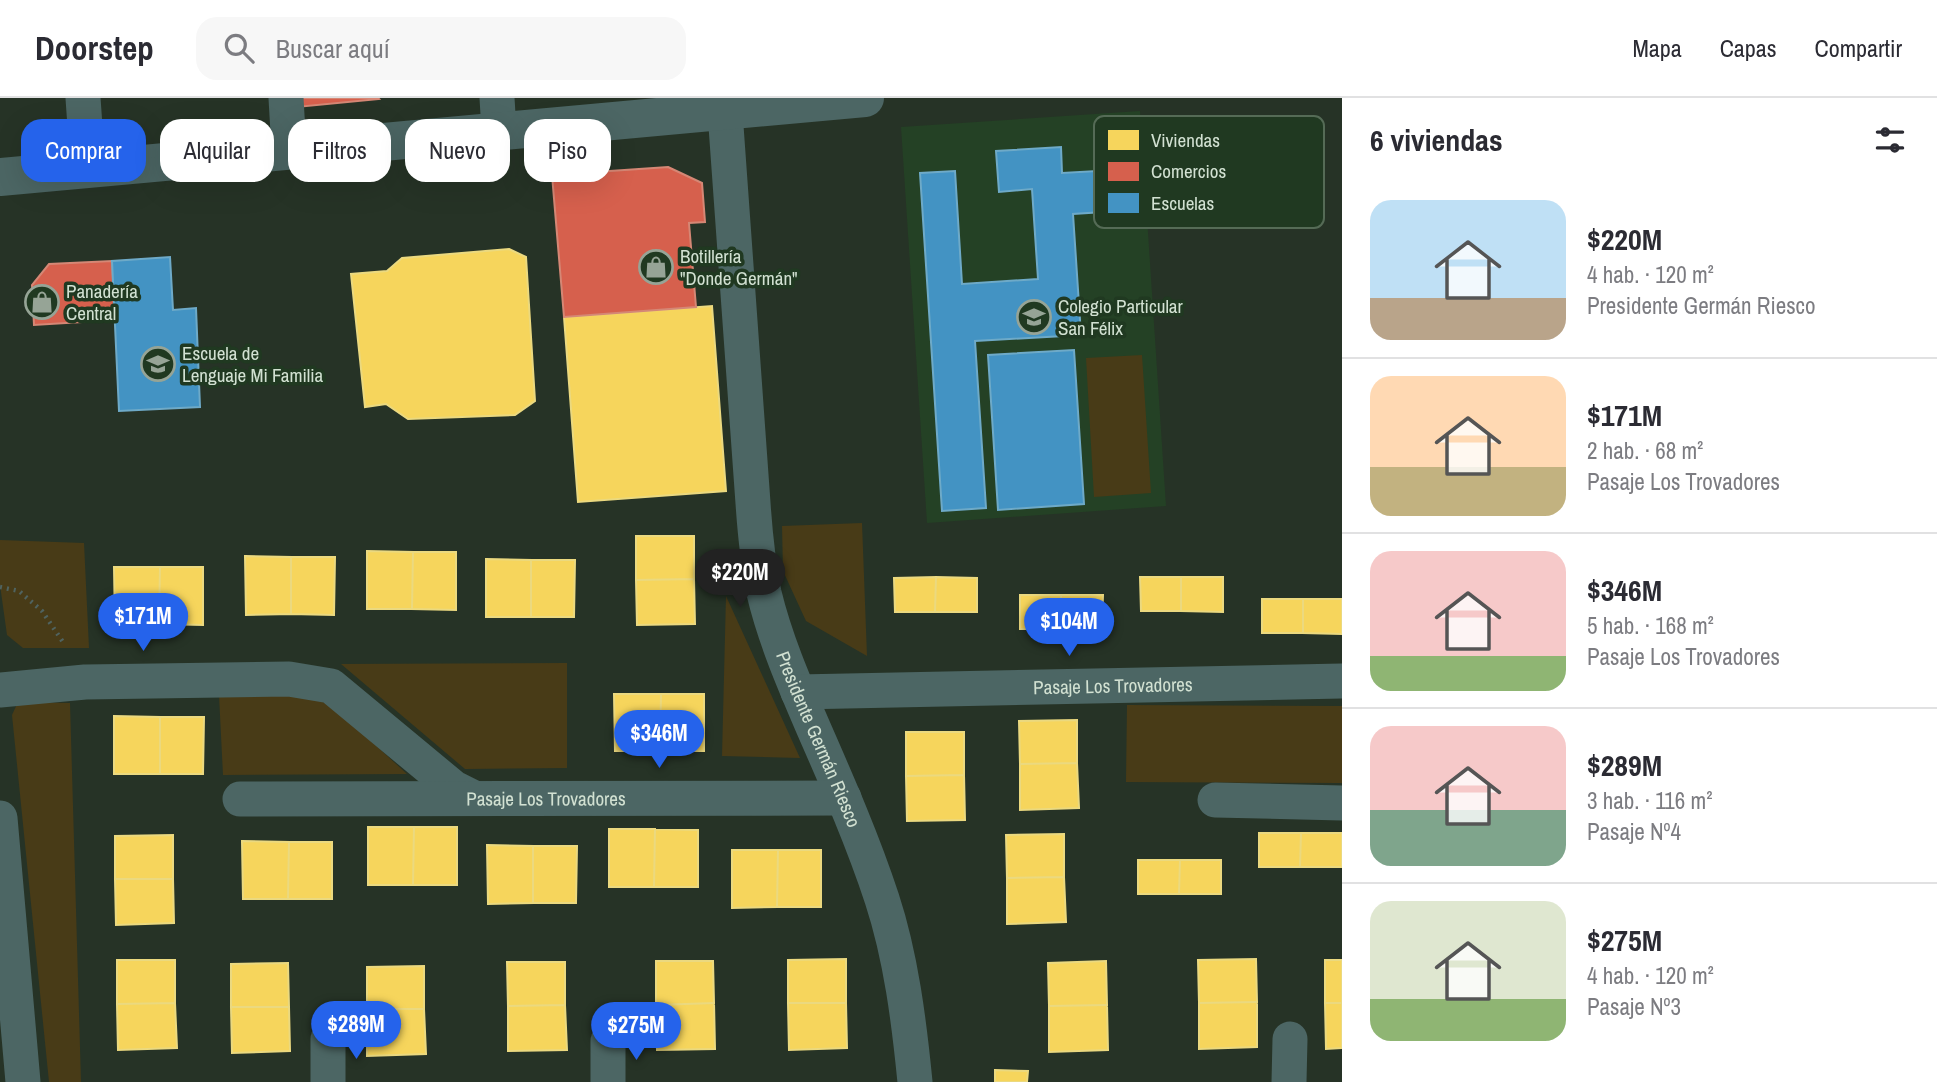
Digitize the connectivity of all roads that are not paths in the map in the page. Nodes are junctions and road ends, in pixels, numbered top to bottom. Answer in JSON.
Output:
{"nodes":[{"id":1,"x":83,"y":98,"type":"edge"},
{"id":2,"x":285,"y":98,"type":"edge"},
{"id":3,"x":865,"y":98,"type":"edge"},
{"id":4,"x":725,"y":104,"type":"edge"},
{"id":5,"x":498,"y":114,"type":"edge"},
{"id":6,"x":84,"y":119,"type":"edge"},
{"id":7,"x":391,"y":132,"type":"edge"},
{"id":8,"x":288,"y":137,"type":"edge"},
{"id":9,"x":288,"y":150,"type":"edge"},
{"id":10,"x":146,"y":164,"type":"edge"},
{"id":11,"x":21,"y":175,"type":"edge"},
{"id":12,"x":0,"y":177,"type":"edge"},
{"id":13,"x":1342,"y":681,"type":"edge"},
{"id":14,"x":0,"y":690,"type":"edge"},
{"id":15,"x":798,"y":692,"type":"junction"},
{"id":16,"x":474,"y":798,"type":"junction"},
{"id":17,"x":844,"y":798,"type":"junction"},
{"id":18,"x":240,"y":799,"type":"dead end"},
{"id":19,"x":1215,"y":800,"type":"dead end"},
{"id":20,"x":1342,"y":803,"type":"edge"},
{"id":21,"x":0,"y":818,"type":"edge"},
{"id":22,"x":9,"y":1018,"type":"edge"},
{"id":23,"x":1290,"y":1038,"type":"dead end"},
{"id":24,"x":328,"y":1039,"type":"dead end"},
{"id":25,"x":608,"y":1041,"type":"dead end"},
{"id":26,"x":23,"y":1082,"type":"edge"},
{"id":27,"x":328,"y":1082,"type":"edge"},
{"id":28,"x":608,"y":1082,"type":"edge"},
{"id":29,"x":915,"y":1082,"type":"edge"},
{"id":30,"x":1289,"y":1082,"type":"edge"}],
"edges":[{"from":1,"to":6,"type":"street"},
{"from":2,"to":8,"type":"street"},
{"from":3,"to":4,"type":"street"},
{"from":4,"to":5,"type":"street"},
{"from":4,"to":15,"type":"street","name":"Presidente Germán Riesco"},
{"from":5,"to":7,"type":"street"},
{"from":9,"to":10,"type":"street"},
{"from":11,"to":12,"type":"street"},
{"from":13,"to":15,"type":"street","name":"Pasaje Los Trovadores"},
{"from":14,"to":16,"type":"street","name":"Pasaje Los Trovadores"},
{"from":15,"to":17,"type":"street","name":"Presidente Germán Riesco"},
{"from":16,"to":17,"type":"street","name":"Pasaje Los Trovadores"},
{"from":16,"to":18,"type":"street"},
{"from":17,"to":29,"type":"street","name":"Presidente Germán Riesco"},
{"from":19,"to":20,"type":"street"},
{"from":21,"to":22,"type":"street"},
{"from":22,"to":26,"type":"street"},
{"from":23,"to":30,"type":"street"},
{"from":24,"to":27,"type":"street"},
{"from":25,"to":28,"type":"street"}]}
